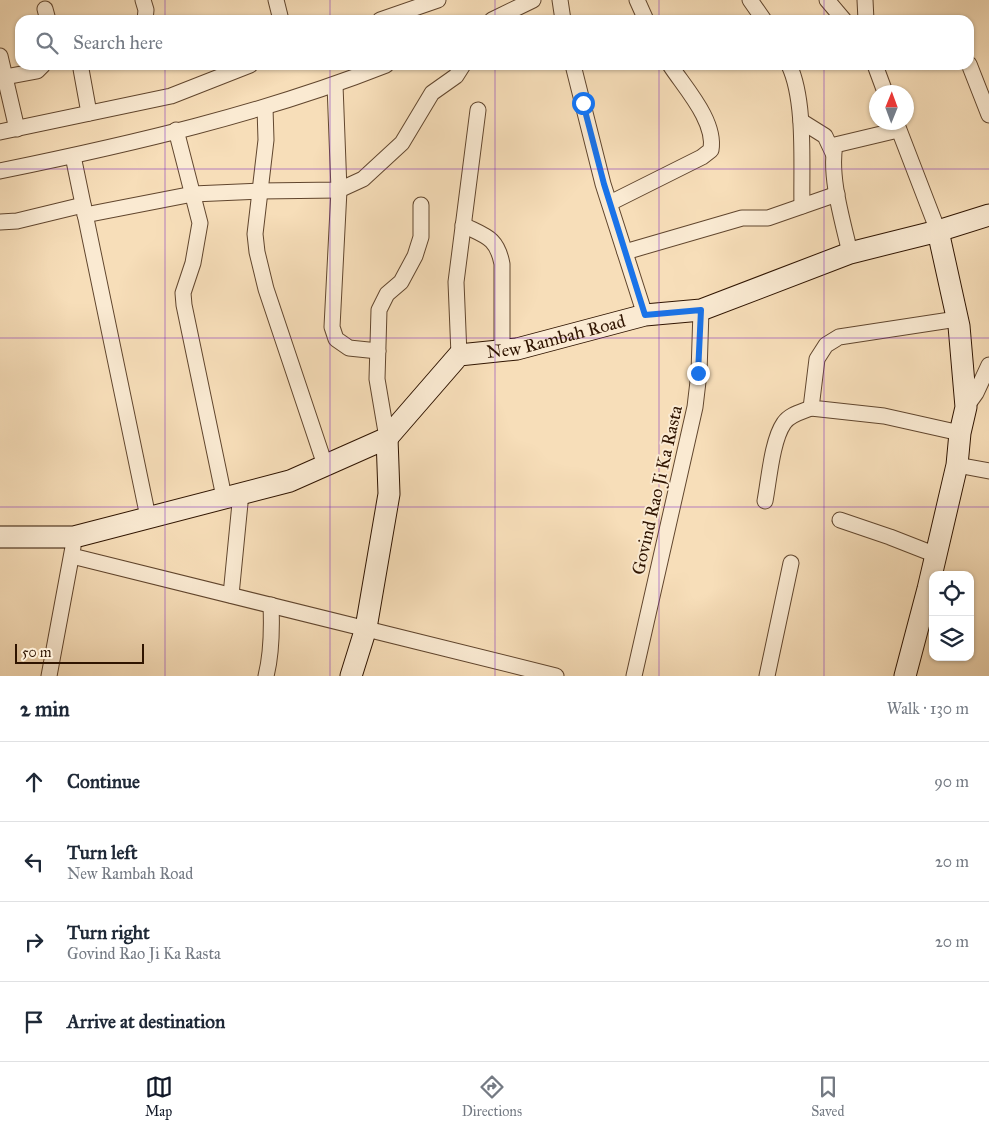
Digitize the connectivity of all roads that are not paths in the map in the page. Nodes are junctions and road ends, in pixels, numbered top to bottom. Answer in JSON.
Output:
{"nodes":[{"id":1,"x":144,"y":0,"type":"edge"},
{"id":2,"x":276,"y":0,"type":"edge"},
{"id":3,"x":438,"y":0,"type":"edge"},
{"id":4,"x":533,"y":0,"type":"edge"},
{"id":5,"x":560,"y":0,"type":"edge"},
{"id":6,"x":637,"y":0,"type":"edge"},
{"id":7,"x":750,"y":0,"type":"edge"},
{"id":8,"x":827,"y":0,"type":"edge"},
{"id":9,"x":865,"y":0,"type":"edge"},
{"id":10,"x":145,"y":15,"type":"edge"},
{"id":11,"x":280,"y":15,"type":"edge"},
{"id":12,"x":394,"y":15,"type":"edge"},
{"id":13,"x":502,"y":15,"type":"edge"},
{"id":14,"x":562,"y":15,"type":"edge"},
{"id":15,"x":644,"y":15,"type":"edge"},
{"id":16,"x":760,"y":15,"type":"edge"},
{"id":17,"x":840,"y":15,"type":"edge"},
{"id":18,"x":866,"y":15,"type":"edge"},
{"id":19,"x":0,"y":56,"type":"edge"},
{"id":20,"x":38,"y":70,"type":"edge"},
{"id":21,"x":81,"y":70,"type":"edge"},
{"id":22,"x":237,"y":70,"type":"edge"},
{"id":23,"x":373,"y":70,"type":"edge"},
{"id":24,"x":459,"y":70,"type":"edge"},
{"id":25,"x":574,"y":70,"type":"edge"},
{"id":26,"x":673,"y":70,"type":"edge"},
{"id":27,"x":791,"y":70,"type":"edge"},
{"id":28,"x":877,"y":70,"type":"edge"},
{"id":29,"x":971,"y":70,"type":"edge"},
{"id":30,"x":5,"y":77,"type":"junction"},
{"id":31,"x":335,"y":85,"type":"junction"},
{"id":32,"x":882,"y":85,"type":"edge"},
{"id":33,"x":264,"y":108,"type":"junction"},
{"id":34,"x":478,"y":110,"type":"dead end"},
{"id":35,"x":89,"y":113,"type":"junction"},
{"id":36,"x":989,"y":115,"type":"edge"},
{"id":37,"x":801,"y":121,"type":"junction"},
{"id":38,"x":17,"y":129,"type":"junction"},
{"id":39,"x":176,"y":130,"type":"junction"},
{"id":40,"x":884,"y":130,"type":"edge"},
{"id":41,"x":899,"y":130,"type":"edge"},
{"id":42,"x":0,"y":132,"type":"edge"},
{"id":43,"x":833,"y":153,"type":"junction"},
{"id":44,"x":73,"y":156,"type":"junction"},
{"id":45,"x":0,"y":171,"type":"edge"},
{"id":46,"x":340,"y":190,"type":"junction"},
{"id":47,"x":260,"y":191,"type":"junction"},
{"id":48,"x":192,"y":194,"type":"junction"},
{"id":49,"x":837,"y":194,"type":"junction"},
{"id":50,"x":610,"y":203,"type":"junction"},
{"id":51,"x":421,"y":205,"type":"dead end"},
{"id":52,"x":802,"y":206,"type":"junction"},
{"id":53,"x":84,"y":210,"type":"junction"},
{"id":54,"x":989,"y":215,"type":"edge"},
{"id":55,"x":0,"y":222,"type":"edge"},
{"id":56,"x":463,"y":225,"type":"junction"},
{"id":57,"x":938,"y":230,"type":"junction"},
{"id":58,"x":625,"y":252,"type":"junction"},
{"id":59,"x":850,"y":254,"type":"junction"},
{"id":60,"x":701,"y":310,"type":"junction"},
{"id":61,"x":645,"y":315,"type":"junction"},
{"id":62,"x":957,"y":319,"type":"junction"},
{"id":63,"x":378,"y":351,"type":"junction"},
{"id":64,"x":502,"y":351,"type":"junction"},
{"id":65,"x":459,"y":355,"type":"junction"},
{"id":66,"x":989,"y":365,"type":"edge"},
{"id":67,"x":966,"y":407,"type":"junction"},
{"id":68,"x":811,"y":408,"type":"junction"},
{"id":69,"x":960,"y":433,"type":"junction"},
{"id":70,"x":387,"y":438,"type":"junction"},
{"id":71,"x":325,"y":465,"type":"junction"},
{"id":72,"x":957,"y":465,"type":"junction"},
{"id":73,"x":989,"y":471,"type":"edge"},
{"id":74,"x":233,"y":495,"type":"junction"},
{"id":75,"x":765,"y":501,"type":"dead end"},
{"id":76,"x":148,"y":516,"type":"junction"},
{"id":77,"x":840,"y":520,"type":"dead end"},
{"id":78,"x":0,"y":537,"type":"edge"},
{"id":79,"x":73,"y":546,"type":"junction"},
{"id":80,"x":936,"y":554,"type":"junction"},
{"id":81,"x":791,"y":563,"type":"dead end"},
{"id":82,"x":231,"y":595,"type":"junction"},
{"id":83,"x":271,"y":605,"type":"junction"},
{"id":84,"x":366,"y":628,"type":"junction"},
{"id":85,"x":510,"y":670,"type":"edge"},
{"id":86,"x":49,"y":676,"type":"edge"},
{"id":87,"x":266,"y":676,"type":"edge"},
{"id":88,"x":351,"y":676,"type":"edge"},
{"id":89,"x":556,"y":676,"type":"edge"},
{"id":90,"x":634,"y":676,"type":"edge"},
{"id":91,"x":767,"y":676,"type":"edge"},
{"id":92,"x":904,"y":676,"type":"edge"}],
"edges":[{"from":1,"to":10,"type":"street"},
{"from":2,"to":11,"type":"street"},
{"from":3,"to":12,"type":"street"},
{"from":4,"to":13,"type":"street"},
{"from":5,"to":14,"type":"street"},
{"from":6,"to":15,"type":"street"},
{"from":7,"to":16,"type":"street"},
{"from":8,"to":17,"type":"street"},
{"from":9,"to":18,"type":"street"},
{"from":19,"to":30,"type":"street"},
{"from":20,"to":30,"type":"street"},
{"from":21,"to":35,"type":"street"},
{"from":22,"to":35,"type":"street"},
{"from":23,"to":31,"type":"street"},
{"from":24,"to":46,"type":"street"},
{"from":25,"to":50,"type":"street"},
{"from":26,"to":50,"type":"street"},
{"from":27,"to":37,"type":"street"},
{"from":28,"to":32,"type":"street"},
{"from":29,"to":36,"type":"street"},
{"from":30,"to":38,"type":"street"},
{"from":31,"to":33,"type":"street"},
{"from":31,"to":46,"type":"street"},
{"from":33,"to":39,"type":"street"},
{"from":33,"to":47,"type":"street"},
{"from":34,"to":56,"type":"street"},
{"from":35,"to":38,"type":"street"},
{"from":37,"to":43,"type":"street"},
{"from":37,"to":52,"type":"street"},
{"from":38,"to":42,"type":"street"},
{"from":39,"to":44,"type":"street"},
{"from":39,"to":48,"type":"street"},
{"from":40,"to":43,"type":"street"},
{"from":41,"to":57,"type":"street"},
{"from":43,"to":49,"type":"street"},
{"from":44,"to":45,"type":"street"},
{"from":44,"to":53,"type":"street"},
{"from":46,"to":47,"type":"street"},
{"from":46,"to":63,"type":"street"},
{"from":47,"to":48,"type":"street"},
{"from":47,"to":71,"type":"street"},
{"from":48,"to":53,"type":"street"},
{"from":48,"to":74,"type":"street"},
{"from":49,"to":52,"type":"street"},
{"from":49,"to":59,"type":"street"},
{"from":50,"to":58,"type":"street"},
{"from":51,"to":63,"type":"street"},
{"from":52,"to":58,"type":"street"},
{"from":53,"to":55,"type":"street"},
{"from":53,"to":76,"type":"street"},
{"from":54,"to":57,"type":"street","name":"New Rambah Road"},
{"from":56,"to":64,"type":"street"},
{"from":56,"to":65,"type":"street"},
{"from":57,"to":59,"type":"street","name":"New Rambah Road"},
{"from":57,"to":62,"type":"street"},
{"from":58,"to":61,"type":"street"},
{"from":59,"to":60,"type":"street","name":"New Rambah Road"},
{"from":60,"to":61,"type":"street","name":"New Rambah Road"},
{"from":60,"to":90,"type":"street","name":"Govind Rao Ji Ka Rasta"},
{"from":61,"to":64,"type":"street","name":"New Rambah Road"},
{"from":62,"to":67,"type":"street"},
{"from":62,"to":68,"type":"street"},
{"from":63,"to":70,"type":"street"},
{"from":64,"to":65,"type":"street","name":"New Rambah Road"},
{"from":65,"to":70,"type":"street"},
{"from":66,"to":67,"type":"street"},
{"from":67,"to":69,"type":"street"},
{"from":68,"to":69,"type":"street"},
{"from":68,"to":75,"type":"street"},
{"from":69,"to":72,"type":"street"},
{"from":70,"to":71,"type":"street"},
{"from":70,"to":84,"type":"street"},
{"from":71,"to":74,"type":"street"},
{"from":72,"to":73,"type":"street"},
{"from":72,"to":80,"type":"street"},
{"from":74,"to":76,"type":"street"},
{"from":74,"to":82,"type":"street"},
{"from":76,"to":79,"type":"street"},
{"from":77,"to":80,"type":"street"},
{"from":78,"to":79,"type":"street"},
{"from":79,"to":82,"type":"street"},
{"from":79,"to":86,"type":"street"},
{"from":80,"to":92,"type":"street"},
{"from":81,"to":91,"type":"street"},
{"from":82,"to":83,"type":"street"},
{"from":83,"to":84,"type":"street"},
{"from":83,"to":87,"type":"street"},
{"from":84,"to":85,"type":"street"},
{"from":84,"to":88,"type":"street"},
{"from":85,"to":89,"type":"street"}]}
